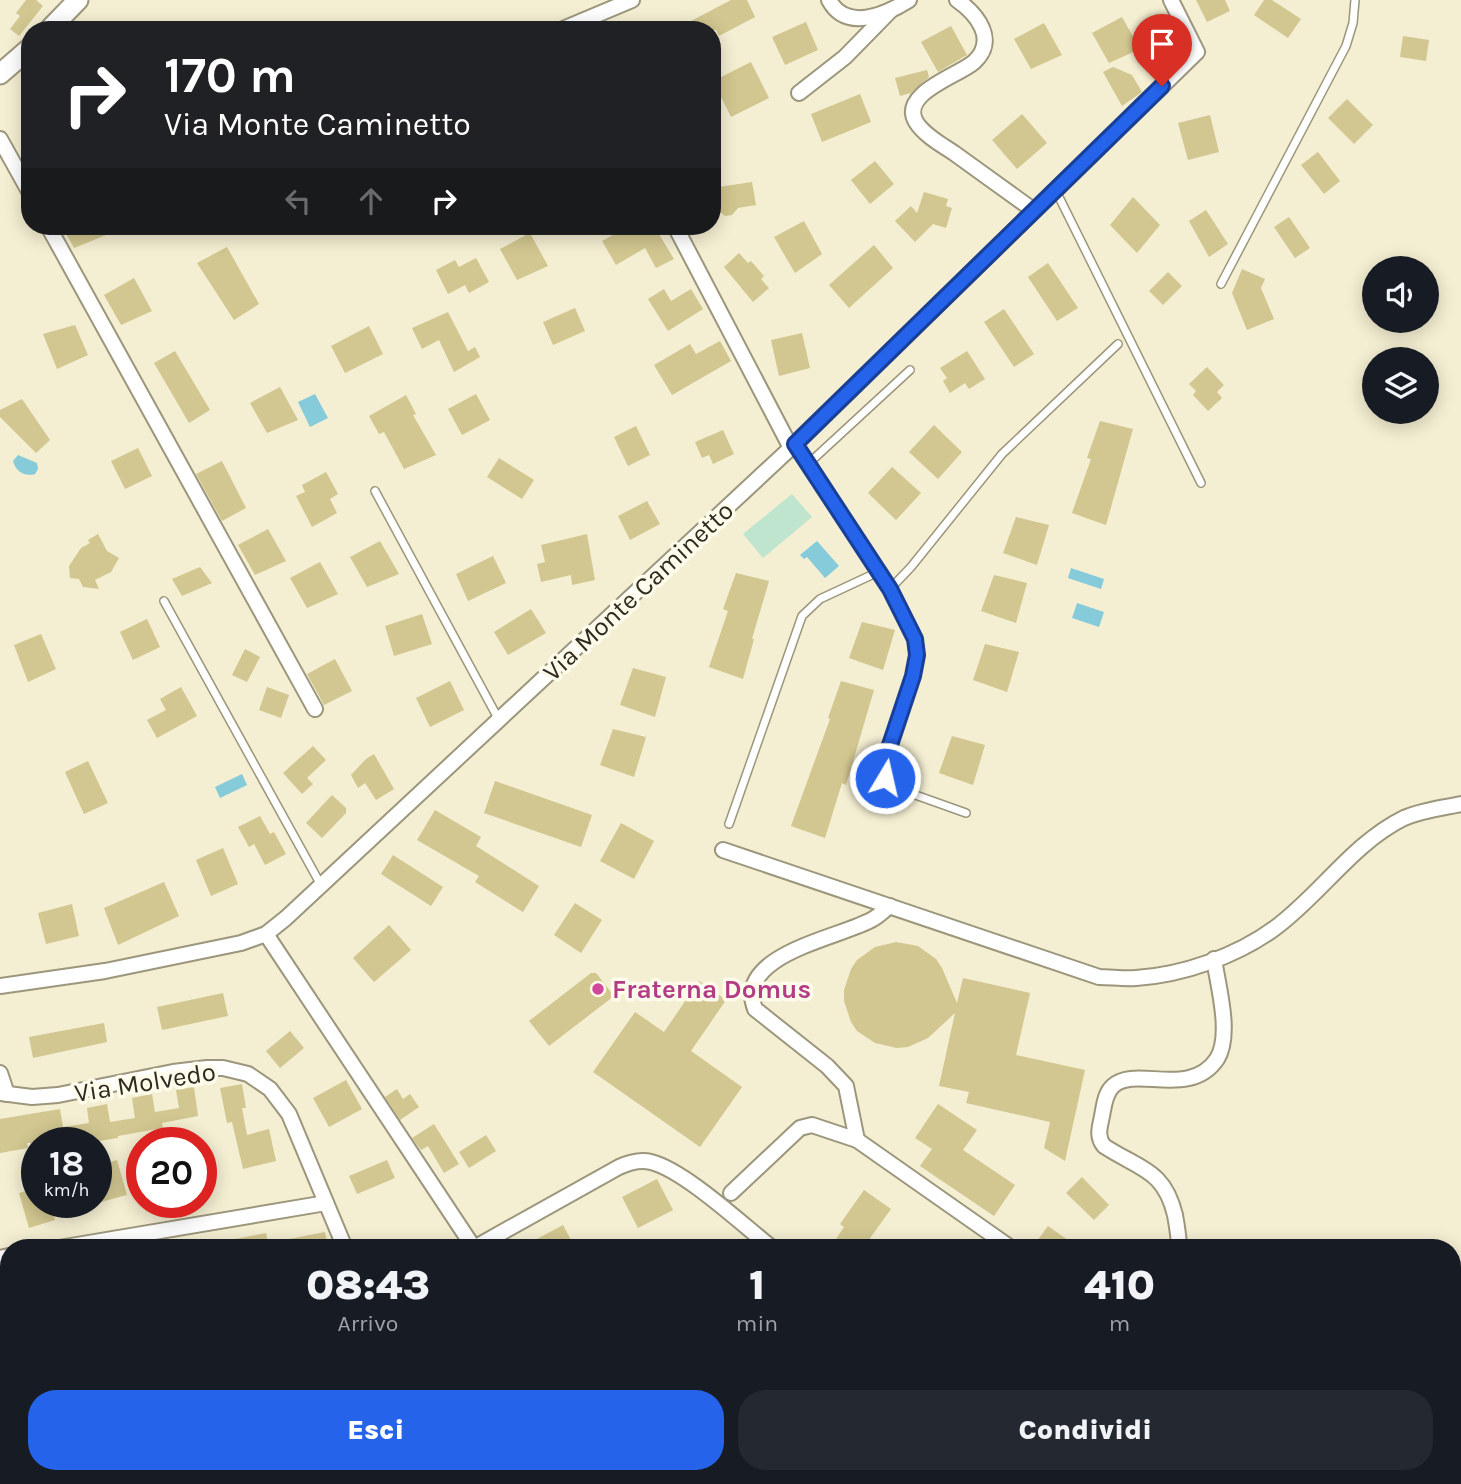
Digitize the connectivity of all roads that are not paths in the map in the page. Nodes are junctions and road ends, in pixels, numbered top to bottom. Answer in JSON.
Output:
{"nodes":[{"id":1,"x":78,"y":0,"type":"edge"},
{"id":2,"x":632,"y":0,"type":"edge"},
{"id":3,"x":829,"y":0,"type":"edge"},
{"id":4,"x":909,"y":0,"type":"edge"},
{"id":5,"x":957,"y":0,"type":"edge"},
{"id":6,"x":1171,"y":0,"type":"edge"},
{"id":7,"x":1354,"y":0,"type":"edge"},
{"id":8,"x":891,"y":10,"type":"junction"},
{"id":9,"x":58,"y":21,"type":"edge"},
{"id":10,"x":584,"y":21,"type":"edge"},
{"id":11,"x":21,"y":56,"type":"edge"},
{"id":12,"x":0,"y":74,"type":"edge"},
{"id":13,"x":799,"y":93,"type":"dead end"},
{"id":14,"x":0,"y":139,"type":"edge"},
{"id":15,"x":21,"y":177,"type":"edge"},
{"id":16,"x":1055,"y":189,"type":"junction"},
{"id":17,"x":1033,"y":210,"type":"junction"},
{"id":18,"x":53,"y":235,"type":"edge"},
{"id":19,"x":680,"y":235,"type":"edge"},
{"id":20,"x":1222,"y":284,"type":"dead end"},
{"id":21,"x":1118,"y":344,"type":"dead end"},
{"id":22,"x":910,"y":370,"type":"dead end"},
{"id":23,"x":793,"y":446,"type":"junction"},
{"id":24,"x":808,"y":464,"type":"junction"},
{"id":25,"x":1201,"y":482,"type":"dead end"},
{"id":26,"x":375,"y":491,"type":"dead end"},
{"id":27,"x":878,"y":572,"type":"junction"},
{"id":28,"x":890,"y":589,"type":"junction"},
{"id":29,"x":164,"y":601,"type":"dead end"},
{"id":30,"x":315,"y":709,"type":"dead end"},
{"id":31,"x":499,"y":720,"type":"junction"},
{"id":32,"x":1461,"y":804,"type":"edge"},
{"id":33,"x":966,"y":813,"type":"dead end"},
{"id":34,"x":729,"y":824,"type":"dead end"},
{"id":35,"x":723,"y":850,"type":"dead end"},
{"id":36,"x":321,"y":885,"type":"junction"},
{"id":37,"x":890,"y":906,"type":"junction"},
{"id":38,"x":266,"y":934,"type":"junction"},
{"id":39,"x":1214,"y":959,"type":"junction"},
{"id":40,"x":0,"y":986,"type":"edge"},
{"id":41,"x":0,"y":1073,"type":"edge"},
{"id":42,"x":3,"y":1094,"type":"edge"},
{"id":43,"x":857,"y":1140,"type":"junction"},
{"id":44,"x":731,"y":1193,"type":"dead end"},
{"id":45,"x":326,"y":1203,"type":"junction"},
{"id":46,"x":112,"y":1239,"type":"edge"},
{"id":47,"x":341,"y":1239,"type":"edge"},
{"id":48,"x":468,"y":1239,"type":"edge"},
{"id":49,"x":490,"y":1239,"type":"edge"},
{"id":50,"x":761,"y":1239,"type":"edge"},
{"id":51,"x":998,"y":1239,"type":"edge"},
{"id":52,"x":1179,"y":1239,"type":"edge"}],
"edges":[{"from":1,"to":9,"type":"street"},
{"from":2,"to":10,"type":"street"},
{"from":3,"to":8,"type":"street"},
{"from":4,"to":8,"type":"street"},
{"from":5,"to":17,"type":"street"},
{"from":6,"to":16,"type":"street","name":"Via Monte Caminetto"},
{"from":7,"to":20,"type":"lane"},
{"from":8,"to":13,"type":"street"},
{"from":11,"to":12,"type":"street"},
{"from":14,"to":15,"type":"street"},
{"from":16,"to":17,"type":"street","name":"Via Monte Caminetto"},
{"from":16,"to":25,"type":"lane"},
{"from":17,"to":23,"type":"street","name":"Via Monte Caminetto"},
{"from":18,"to":30,"type":"street"},
{"from":19,"to":23,"type":"street"},
{"from":21,"to":28,"type":"lane"},
{"from":22,"to":24,"type":"lane"},
{"from":23,"to":24,"type":"lane"},
{"from":23,"to":31,"type":"street","name":"Via Monte Caminetto"},
{"from":24,"to":27,"type":"lane"},
{"from":26,"to":31,"type":"lane"},
{"from":27,"to":28,"type":"lane"},
{"from":27,"to":34,"type":"lane"},
{"from":28,"to":33,"type":"lane"},
{"from":29,"to":36,"type":"lane"},
{"from":31,"to":36,"type":"street","name":"Via Monte Caminetto"},
{"from":32,"to":39,"type":"street"},
{"from":35,"to":37,"type":"street"},
{"from":36,"to":38,"type":"street","name":"Via Monte Caminetto"},
{"from":37,"to":39,"type":"street"},
{"from":37,"to":43,"type":"street"},
{"from":38,"to":40,"type":"street","name":"Via Monte Caminetto"},
{"from":38,"to":48,"type":"street"},
{"from":39,"to":52,"type":"street"},
{"from":41,"to":42,"type":"street","name":"Via Molvedo"},
{"from":42,"to":45,"type":"street","name":"Via Molvedo"},
{"from":43,"to":44,"type":"street"},
{"from":43,"to":51,"type":"street"},
{"from":45,"to":46,"type":"street"},
{"from":45,"to":47,"type":"street","name":"Via Molvedo"},
{"from":49,"to":50,"type":"street"}]}
